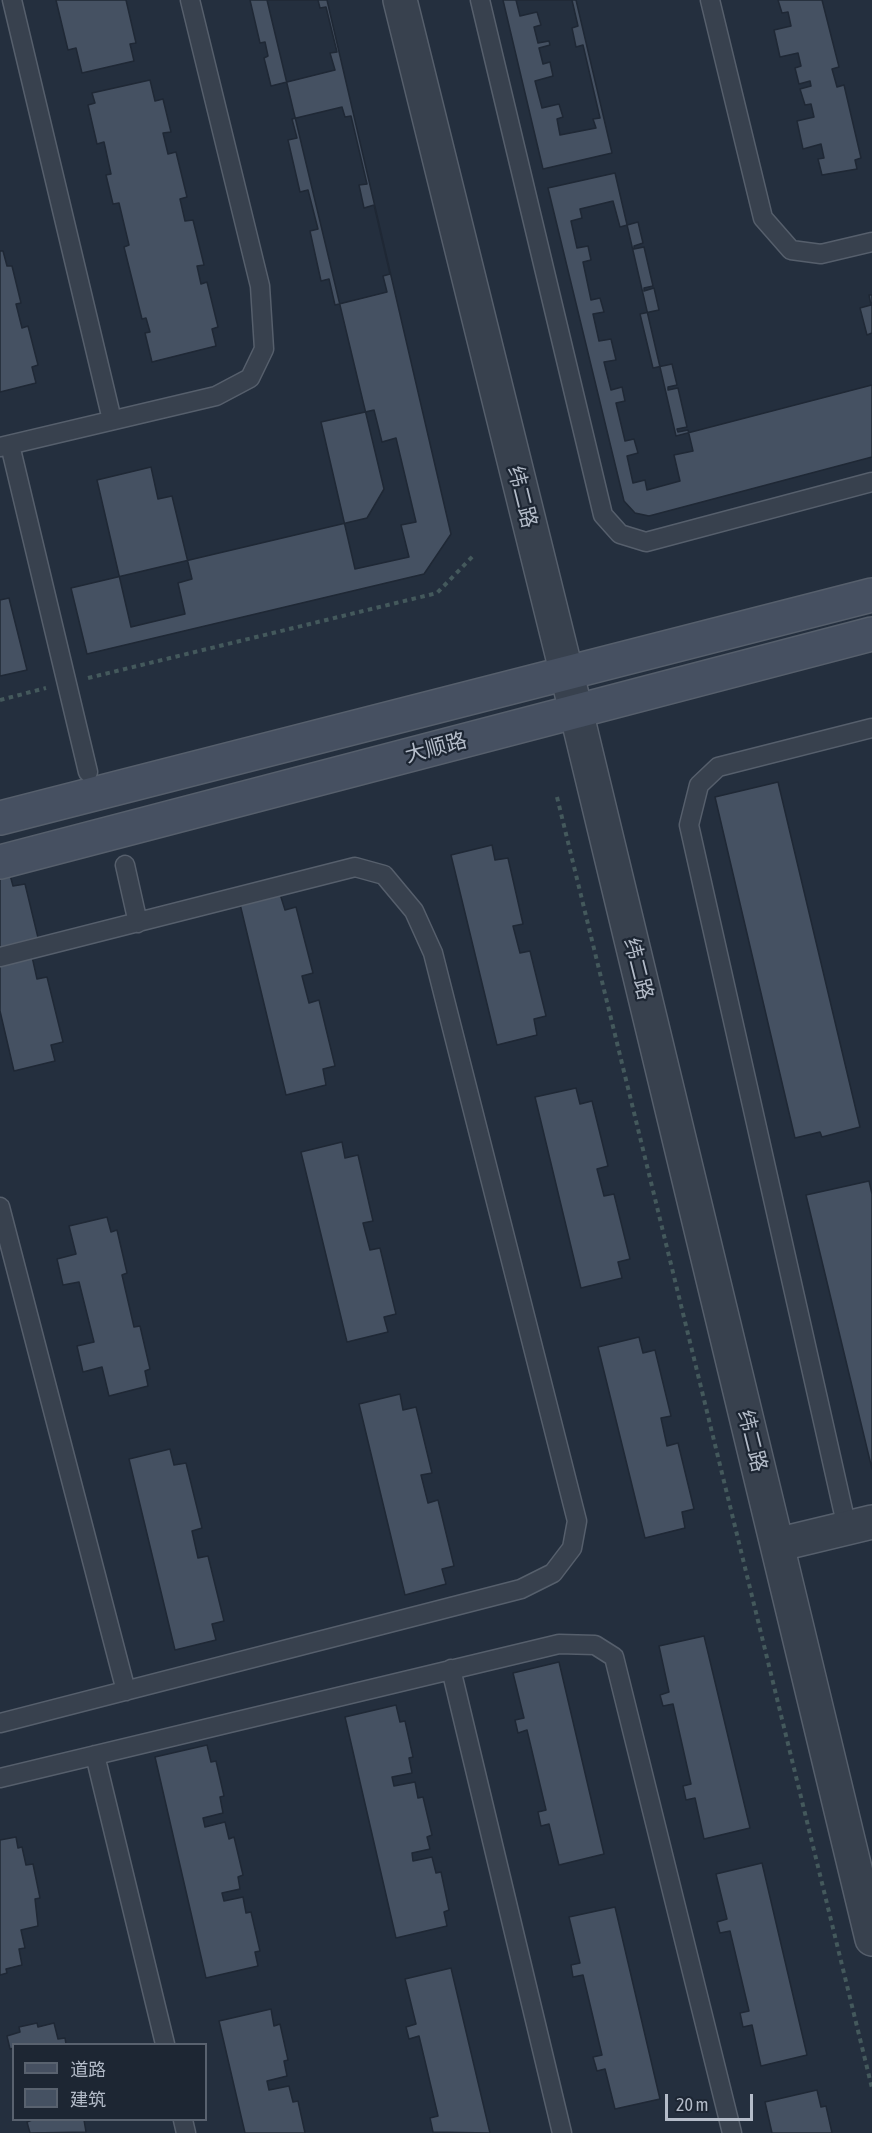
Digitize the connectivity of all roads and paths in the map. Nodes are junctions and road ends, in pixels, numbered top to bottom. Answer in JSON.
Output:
{"nodes":[{"id":1,"x":12,"y":0,"type":"edge"},
{"id":2,"x":190,"y":0,"type":"edge"},
{"id":3,"x":400,"y":0,"type":"edge"},
{"id":4,"x":480,"y":0,"type":"edge"},
{"id":5,"x":710,"y":0,"type":"edge"},
{"id":6,"x":872,"y":242,"type":"edge"},
{"id":7,"x":112,"y":420,"type":"junction"},
{"id":8,"x":5,"y":446,"type":"edge"},
{"id":9,"x":872,"y":482,"type":"edge"},
{"id":10,"x":474,"y":555,"type":"dead end"},
{"id":11,"x":872,"y":596,"type":"edge"},
{"id":12,"x":872,"y":634,"type":"edge"},
{"id":13,"x":566,"y":674,"type":"junction"},
{"id":14,"x":80,"y":680,"type":"dead end"},
{"id":15,"x":57,"y":686,"type":"dead end"},
{"id":16,"x":0,"y":700,"type":"edge"},
{"id":17,"x":576,"y":711,"type":"junction"},
{"id":18,"x":872,"y":728,"type":"edge"},
{"id":19,"x":88,"y":772,"type":"dead end"},
{"id":20,"x":557,"y":796,"type":"dead end"},
{"id":21,"x":0,"y":818,"type":"edge"},
{"id":22,"x":0,"y":862,"type":"edge"},
{"id":23,"x":125,"y":865,"type":"dead end"},
{"id":24,"x":138,"y":922,"type":"junction"},
{"id":25,"x":0,"y":957,"type":"edge"},
{"id":26,"x":0,"y":1208,"type":"edge"},
{"id":27,"x":859,"y":1525,"type":"edge"},
{"id":28,"x":793,"y":1541,"type":"dead end"},
{"id":29,"x":451,"y":1669,"type":"junction"},
{"id":30,"x":126,"y":1691,"type":"junction"},
{"id":31,"x":0,"y":1723,"type":"edge"},
{"id":32,"x":95,"y":1755,"type":"junction"},
{"id":33,"x":0,"y":1778,"type":"edge"},
{"id":34,"x":872,"y":1939,"type":"edge"},
{"id":35,"x":165,"y":2043,"type":"edge"},
{"id":36,"x":872,"y":2088,"type":"edge"},
{"id":37,"x":562,"y":2133,"type":"edge"},
{"id":38,"x":732,"y":2133,"type":"edge"}],
"edges":[{"from":1,"to":7,"type":"lane"},
{"from":2,"to":7,"type":"lane"},
{"from":3,"to":13,"type":"street","name":"纬二路"},
{"from":4,"to":9,"type":"lane"},
{"from":5,"to":6,"type":"lane"},
{"from":7,"to":8,"type":"lane"},
{"from":8,"to":19,"type":"lane"},
{"from":10,"to":14,"type":"path"},
{"from":11,"to":13,"type":"street","name":"大顺路"},
{"from":12,"to":17,"type":"street","name":"大顺路"},
{"from":13,"to":17,"type":"street","name":"纬二路"},
{"from":13,"to":21,"type":"street","name":"大顺路"},
{"from":15,"to":16,"type":"path"},
{"from":17,"to":22,"type":"street","name":"大顺路"},
{"from":17,"to":34,"type":"street","name":"纬二路"},
{"from":18,"to":27,"type":"lane"},
{"from":20,"to":36,"type":"path"},
{"from":23,"to":24,"type":"lane"},
{"from":24,"to":25,"type":"lane"},
{"from":24,"to":30,"type":"lane"},
{"from":26,"to":30,"type":"lane"},
{"from":27,"to":28,"type":"street"},
{"from":29,"to":32,"type":"lane"},
{"from":29,"to":37,"type":"lane"},
{"from":29,"to":38,"type":"lane"},
{"from":30,"to":31,"type":"lane"},
{"from":32,"to":33,"type":"lane"},
{"from":32,"to":35,"type":"lane"}]}
